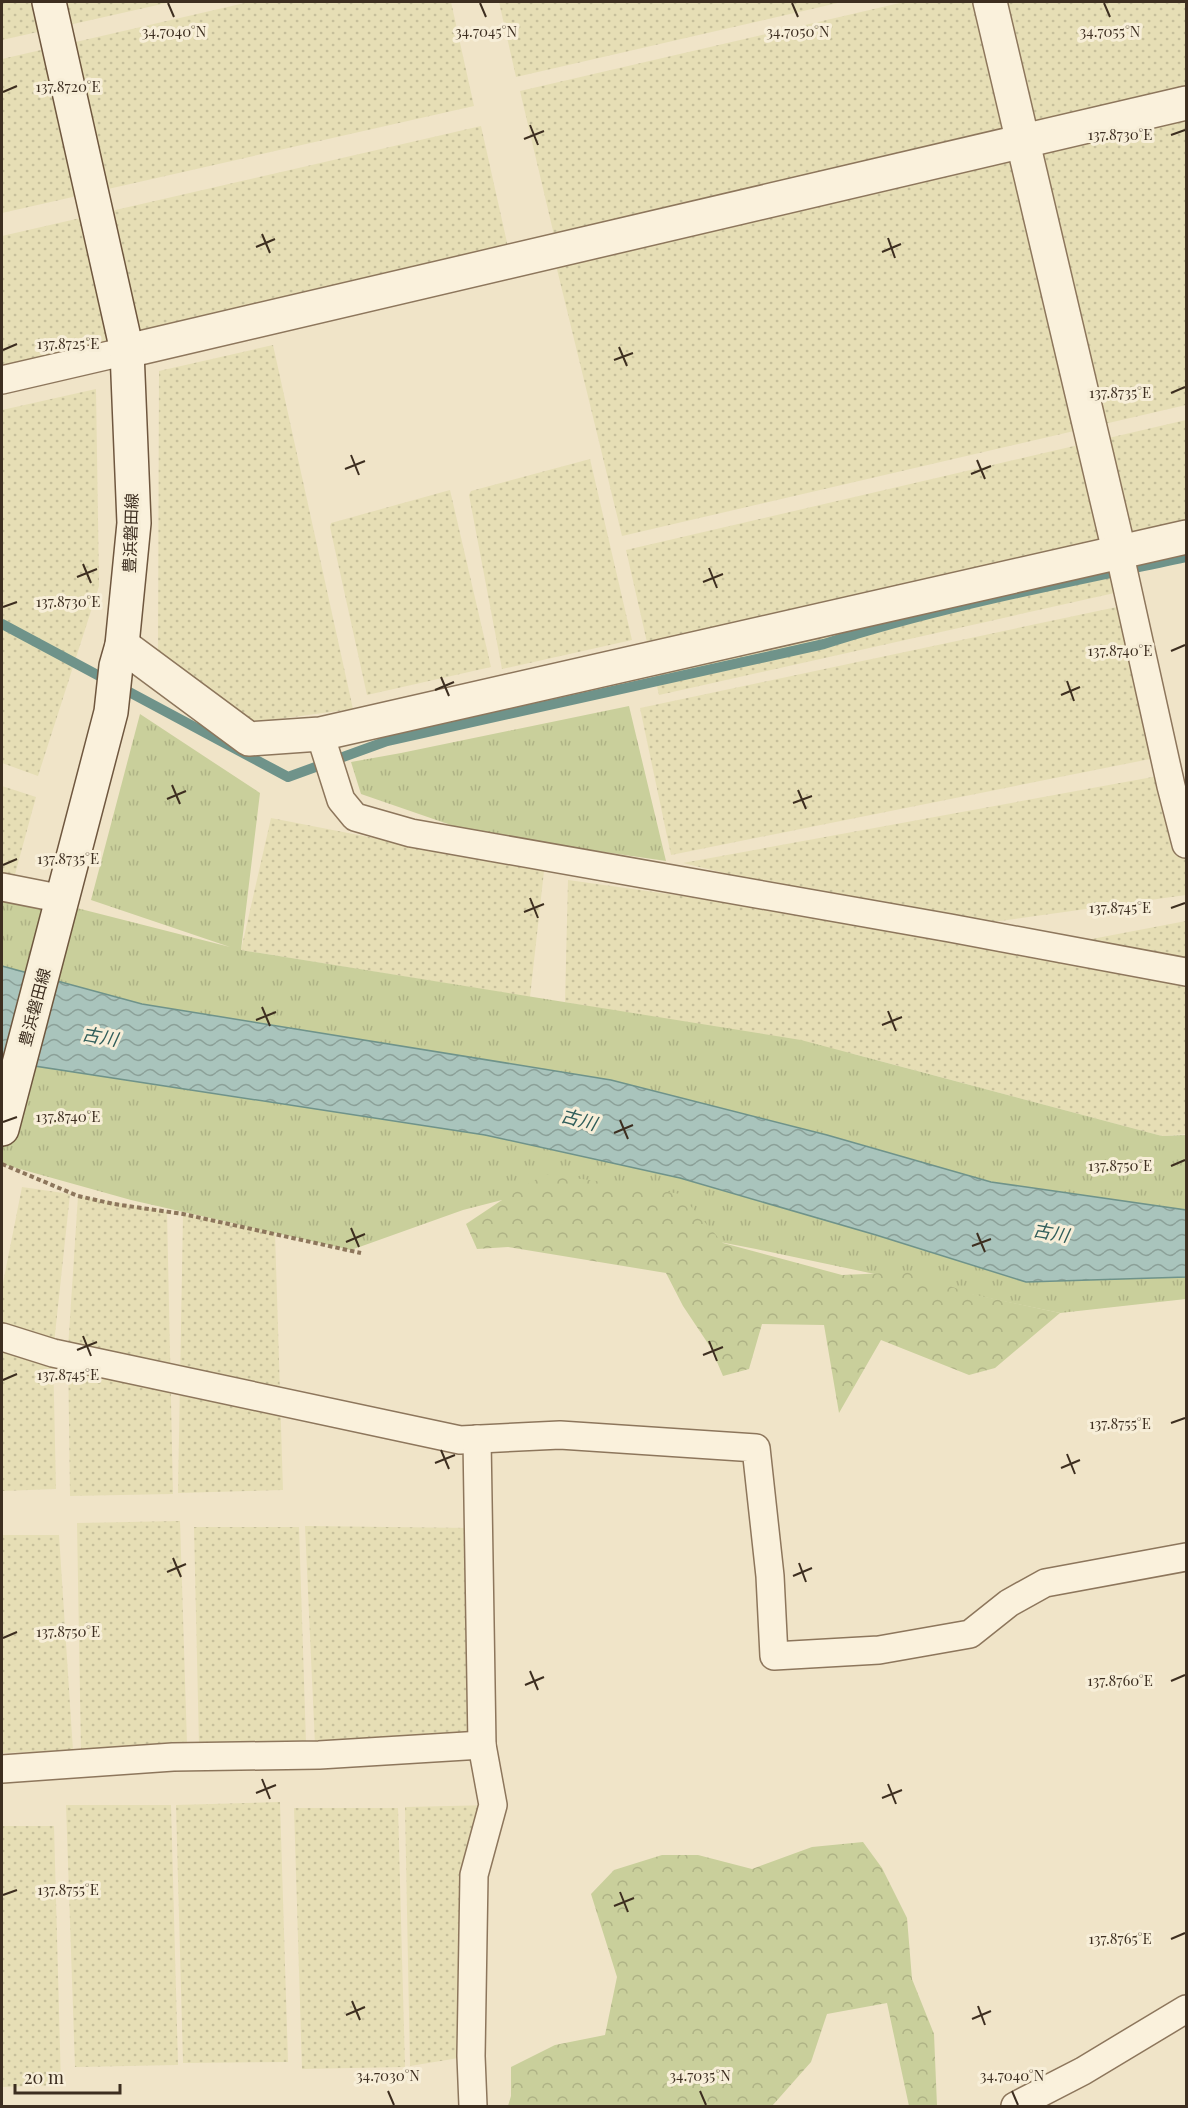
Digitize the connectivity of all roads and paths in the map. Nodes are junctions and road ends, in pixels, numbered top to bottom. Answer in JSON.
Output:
{"nodes":[{"id":1,"x":49,"y":2,"type":"edge"},
{"id":2,"x":990,"y":2,"type":"edge"},
{"id":3,"x":1186,"y":103,"type":"edge"},
{"id":4,"x":1023,"y":141,"type":"junction"},
{"id":5,"x":127,"y":351,"type":"junction"},
{"id":6,"x":2,"y":380,"type":"edge"},
{"id":7,"x":1186,"y":537,"type":"edge"},
{"id":8,"x":1119,"y":551,"type":"junction"},
{"id":9,"x":119,"y":656,"type":"junction"},
{"id":10,"x":320,"y":734,"type":"junction"},
{"id":11,"x":1186,"y":844,"type":"edge"},
{"id":12,"x":2,"y":887,"type":"edge"},
{"id":13,"x":63,"y":899,"type":"junction"},
{"id":14,"x":1186,"y":972,"type":"edge"},
{"id":15,"x":2,"y":1129,"type":"edge"},
{"id":16,"x":2,"y":1164,"type":"edge"},
{"id":17,"x":361,"y":1253,"type":"dead end"},
{"id":18,"x":2,"y":1337,"type":"edge"},
{"id":19,"x":477,"y":1439,"type":"junction"},
{"id":20,"x":1186,"y":1557,"type":"edge"},
{"id":21,"x":482,"y":1745,"type":"junction"},
{"id":22,"x":2,"y":1769,"type":"edge"},
{"id":23,"x":1186,"y":2009,"type":"edge"},
{"id":24,"x":473,"y":2106,"type":"edge"},
{"id":25,"x":1015,"y":2106,"type":"edge"}],
"edges":[{"from":1,"to":5,"type":"street","name":"豊浜磐田線"},
{"from":2,"to":4,"type":"street"},
{"from":3,"to":4,"type":"street"},
{"from":4,"to":5,"type":"street"},
{"from":4,"to":8,"type":"street"},
{"from":5,"to":6,"type":"street"},
{"from":5,"to":9,"type":"street","name":"豊浜磐田線"},
{"from":7,"to":8,"type":"street"},
{"from":8,"to":10,"type":"street"},
{"from":8,"to":11,"type":"street"},
{"from":9,"to":10,"type":"street"},
{"from":9,"to":13,"type":"street","name":"豊浜磐田線"},
{"from":10,"to":14,"type":"street"},
{"from":12,"to":13,"type":"street"},
{"from":13,"to":15,"type":"street","name":"豊浜磐田線"},
{"from":16,"to":17,"type":"path"},
{"from":18,"to":19,"type":"street"},
{"from":19,"to":20,"type":"street"},
{"from":19,"to":21,"type":"street"},
{"from":21,"to":22,"type":"street"},
{"from":21,"to":24,"type":"street"},
{"from":23,"to":25,"type":"street"}]}
